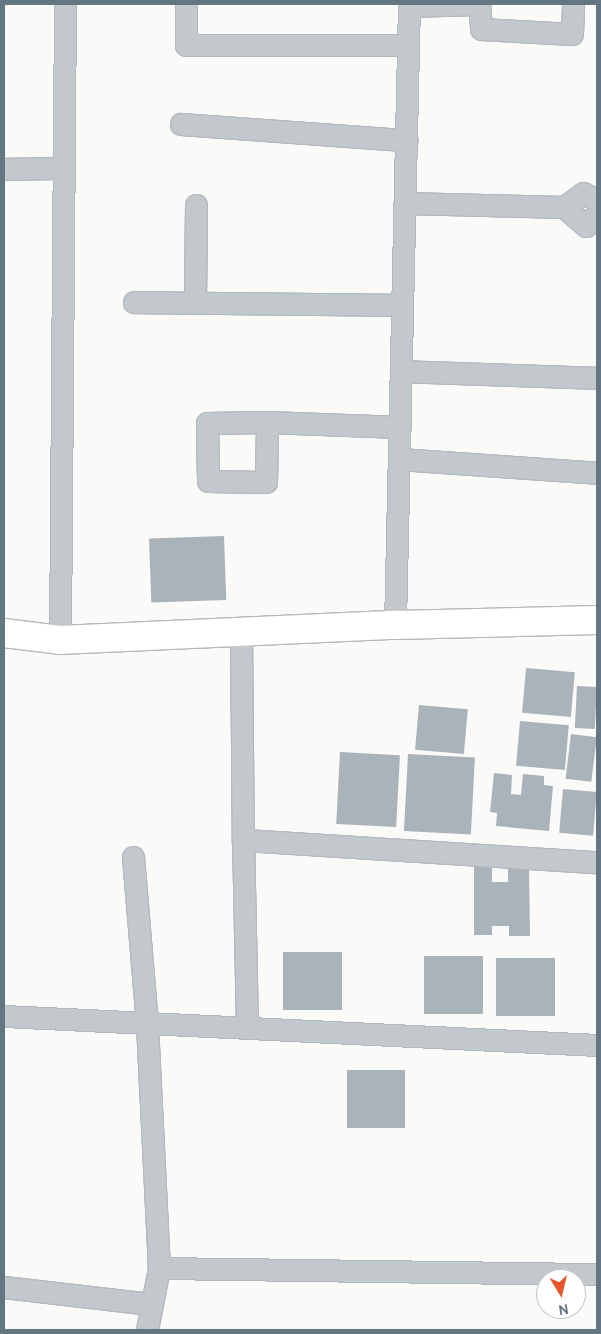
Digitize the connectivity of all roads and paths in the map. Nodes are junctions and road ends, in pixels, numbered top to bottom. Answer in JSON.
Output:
{"nodes":[{"id":1,"x":64,"y":4,"type":"edge"},
{"id":2,"x":186,"y":4,"type":"edge"},
{"id":3,"x":479,"y":4,"type":"edge"},
{"id":4,"x":573,"y":4,"type":"edge"},
{"id":5,"x":409,"y":5,"type":"edge"},
{"id":6,"x":408,"y":45,"type":"junction"},
{"id":7,"x":181,"y":124,"type":"dead end"},
{"id":8,"x":406,"y":140,"type":"junction"},
{"id":9,"x":64,"y":168,"type":"junction"},
{"id":10,"x":4,"y":169,"type":"edge"},
{"id":11,"x":597,"y":200,"type":"edge"},
{"id":12,"x":405,"y":203,"type":"junction"},
{"id":13,"x":196,"y":205,"type":"dead end"},
{"id":14,"x":564,"y":207,"type":"junction"},
{"id":15,"x":597,"y":214,"type":"edge"},
{"id":16,"x":134,"y":302,"type":"dead end"},
{"id":17,"x":195,"y":302,"type":"junction"},
{"id":18,"x":402,"y":305,"type":"junction"},
{"id":19,"x":401,"y":371,"type":"junction"},
{"id":20,"x":597,"y":378,"type":"edge"},
{"id":21,"x":267,"y":422,"type":"dead end"},
{"id":22,"x":400,"y":427,"type":"junction"},
{"id":23,"x":399,"y":459,"type":"junction"},
{"id":24,"x":597,"y":473,"type":"edge"},
{"id":25,"x":597,"y":620,"type":"edge"},
{"id":26,"x":395,"y":625,"type":"junction"},
{"id":27,"x":241,"y":631,"type":"junction"},
{"id":28,"x":4,"y":633,"type":"edge"},
{"id":29,"x":60,"y":640,"type":"junction"},
{"id":30,"x":243,"y":840,"type":"junction"},
{"id":31,"x":133,"y":857,"type":"dead end"},
{"id":32,"x":597,"y":862,"type":"edge"},
{"id":33,"x":4,"y":1016,"type":"edge"},
{"id":34,"x":147,"y":1024,"type":"junction"},
{"id":35,"x":247,"y":1028,"type":"junction"},
{"id":36,"x":597,"y":1045,"type":"edge"},
{"id":37,"x":159,"y":1268,"type":"junction"},
{"id":38,"x":597,"y":1274,"type":"edge"},
{"id":39,"x":4,"y":1287,"type":"edge"},
{"id":40,"x":151,"y":1304,"type":"junction"},
{"id":41,"x":147,"y":1330,"type":"edge"}],
"edges":[{"from":1,"to":9,"type":"street"},
{"from":2,"to":6,"type":"street"},
{"from":3,"to":4,"type":"street"},
{"from":3,"to":5,"type":"street"},
{"from":5,"to":6,"type":"street"},
{"from":6,"to":8,"type":"street"},
{"from":7,"to":8,"type":"street"},
{"from":8,"to":12,"type":"street"},
{"from":9,"to":10,"type":"street"},
{"from":9,"to":29,"type":"street"},
{"from":11,"to":14,"type":"street"},
{"from":12,"to":14,"type":"street"},
{"from":12,"to":18,"type":"street"},
{"from":13,"to":17,"type":"street"},
{"from":14,"to":15,"type":"street"},
{"from":16,"to":17,"type":"street"},
{"from":17,"to":18,"type":"street"},
{"from":18,"to":19,"type":"street"},
{"from":19,"to":20,"type":"street"},
{"from":19,"to":22,"type":"street"},
{"from":21,"to":22,"type":"street"},
{"from":22,"to":23,"type":"street"},
{"from":23,"to":24,"type":"street"},
{"from":23,"to":26,"type":"street"},
{"from":25,"to":26,"type":"main road"},
{"from":26,"to":27,"type":"main road"},
{"from":27,"to":29,"type":"main road"},
{"from":27,"to":30,"type":"street"},
{"from":28,"to":29,"type":"main road"},
{"from":30,"to":32,"type":"street"},
{"from":30,"to":35,"type":"street"},
{"from":31,"to":34,"type":"street"},
{"from":33,"to":34,"type":"street"},
{"from":34,"to":35,"type":"street"},
{"from":34,"to":37,"type":"street"},
{"from":35,"to":36,"type":"street"},
{"from":37,"to":38,"type":"street"},
{"from":37,"to":40,"type":"street"},
{"from":39,"to":40,"type":"street"},
{"from":40,"to":41,"type":"street"}]}
